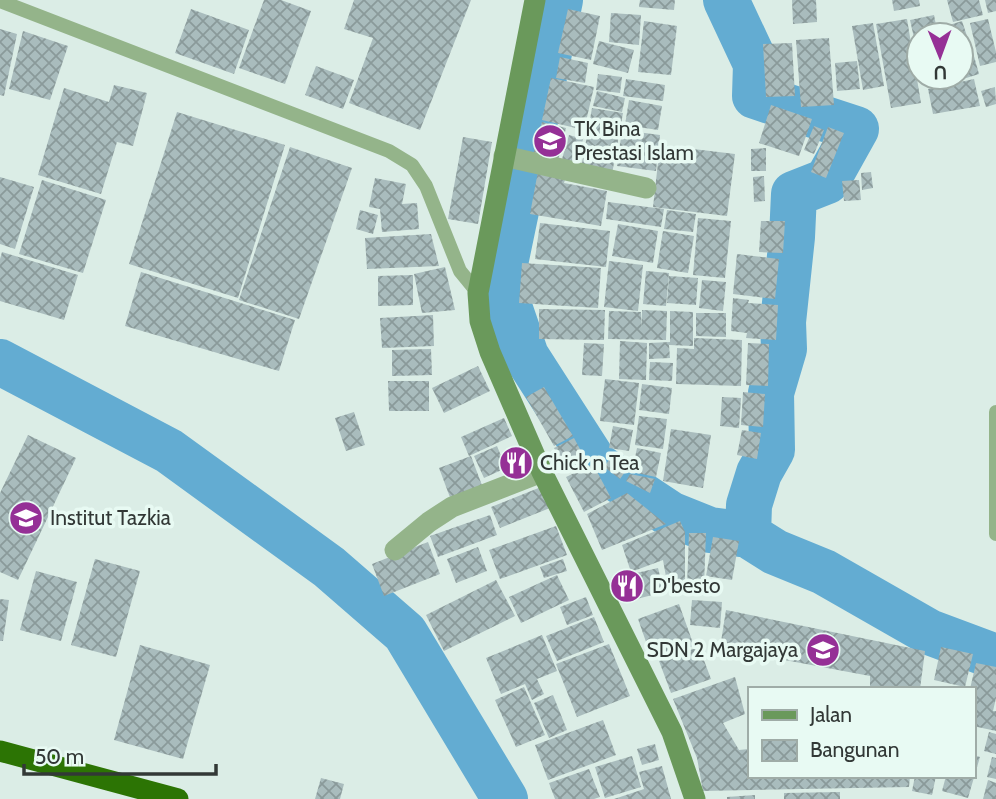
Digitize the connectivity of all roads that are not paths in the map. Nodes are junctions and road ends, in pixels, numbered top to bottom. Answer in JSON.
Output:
{"nodes":[{"id":1,"x":535,"y":0,"type":"edge"},
{"id":2,"x":0,"y":1,"type":"edge"},
{"id":3,"x":518,"y":158,"type":"junction"},
{"id":4,"x":646,"y":188,"type":"dead end"},
{"id":5,"x":478,"y":293,"type":"junction"},
{"id":6,"x":996,"y":412,"type":"edge"},
{"id":7,"x":542,"y":472,"type":"junction"},
{"id":8,"x":996,"y":534,"type":"edge"},
{"id":9,"x":395,"y":550,"type":"dead end"},
{"id":10,"x":0,"y":751,"type":"edge"},
{"id":11,"x":174,"y":798,"type":"edge"},
{"id":12,"x":695,"y":799,"type":"edge"}],
"edges":[{"from":1,"to":3,"type":"street"},
{"from":2,"to":5,"type":"lane"},
{"from":3,"to":4,"type":"street"},
{"from":3,"to":5,"type":"street"},
{"from":5,"to":7,"type":"street"},
{"from":6,"to":8,"type":"lane"},
{"from":7,"to":9,"type":"street"},
{"from":7,"to":12,"type":"street"},
{"from":10,"to":11,"type":"highway"}]}
